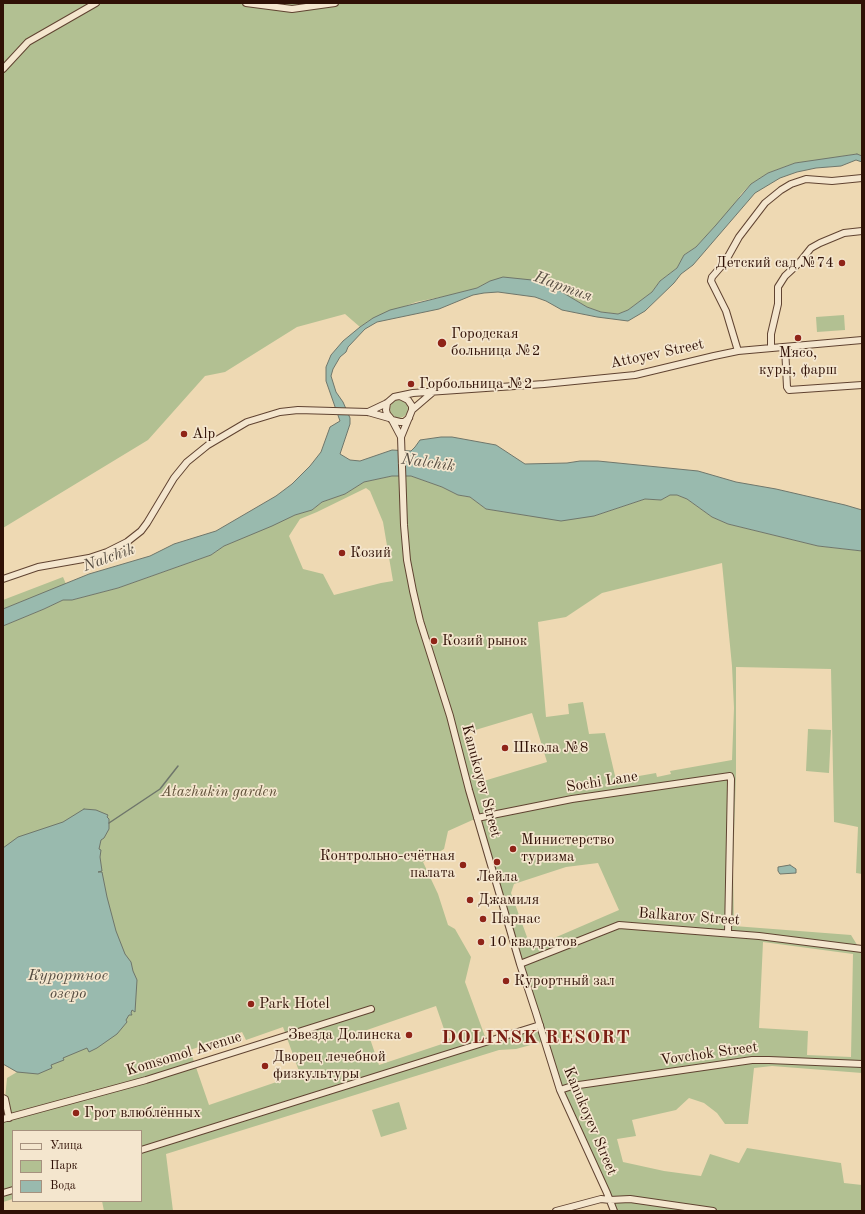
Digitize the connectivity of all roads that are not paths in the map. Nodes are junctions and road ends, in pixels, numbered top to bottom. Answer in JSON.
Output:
{"nodes":[{"id":1,"x":96,"y":3,"type":"edge"},
{"id":2,"x":246,"y":3,"type":"edge"},
{"id":3,"x":335,"y":3,"type":"edge"},
{"id":4,"x":3,"y":69,"type":"edge"},
{"id":5,"x":862,"y":178,"type":"edge"},
{"id":6,"x":862,"y":231,"type":"edge"},
{"id":7,"x":862,"y":340,"type":"edge"},
{"id":8,"x":785,"y":347,"type":"junction"},
{"id":9,"x":772,"y":348,"type":"junction"},
{"id":10,"x":738,"y":352,"type":"junction"},
{"id":11,"x":862,"y":385,"type":"edge"},
{"id":12,"x":433,"y":392,"type":"junction"},
{"id":13,"x":398,"y":396,"type":"junction"},
{"id":14,"x":387,"y":403,"type":"junction"},
{"id":15,"x":368,"y":412,"type":"junction"},
{"id":16,"x":411,"y":413,"type":"junction"},
{"id":17,"x":390,"y":419,"type":"junction"},
{"id":18,"x":401,"y":437,"type":"junction"},
{"id":19,"x":3,"y":579,"type":"edge"},
{"id":20,"x":477,"y":818,"type":"junction"},
{"id":21,"x":728,"y":933,"type":"junction"},
{"id":22,"x":862,"y":949,"type":"edge"},
{"id":23,"x":520,"y":964,"type":"junction"},
{"id":24,"x":371,"y":1008,"type":"dead end"},
{"id":25,"x":540,"y":1025,"type":"junction"},
{"id":26,"x":862,"y":1064,"type":"edge"},
{"id":27,"x":560,"y":1090,"type":"junction"},
{"id":28,"x":3,"y":1098,"type":"edge"},
{"id":29,"x":6,"y":1118,"type":"edge"},
{"id":30,"x":142,"y":1150,"type":"edge"},
{"id":31,"x":610,"y":1200,"type":"junction"},
{"id":32,"x":556,"y":1211,"type":"edge"},
{"id":33,"x":614,"y":1211,"type":"edge"},
{"id":34,"x":713,"y":1211,"type":"edge"}],
"edges":[{"from":1,"to":4,"type":"street"},
{"from":2,"to":3,"type":"street"},
{"from":5,"to":10,"type":"street"},
{"from":6,"to":9,"type":"street"},
{"from":7,"to":8,"type":"street","name":"Attoyev Street"},
{"from":8,"to":9,"type":"street","name":"Attoyev Street"},
{"from":8,"to":11,"type":"street"},
{"from":9,"to":10,"type":"street","name":"Attoyev Street"},
{"from":10,"to":12,"type":"street","name":"Attoyev Street"},
{"from":12,"to":13,"type":"street","name":"Attoyev Street"},
{"from":12,"to":16,"type":"street"},
{"from":13,"to":14,"type":"street"},
{"from":13,"to":16,"type":"street"},
{"from":14,"to":15,"type":"street"},
{"from":14,"to":17,"type":"street"},
{"from":15,"to":17,"type":"street"},
{"from":15,"to":19,"type":"street"},
{"from":16,"to":17,"type":"street"},
{"from":16,"to":18,"type":"street"},
{"from":17,"to":18,"type":"street"},
{"from":18,"to":20,"type":"street","name":"Kanukoyev Street"},
{"from":20,"to":21,"type":"street","name":"Sochi Lane"},
{"from":20,"to":23,"type":"street","name":"Kanukoyev Street"},
{"from":21,"to":22,"type":"street","name":"Balkarov Street"},
{"from":21,"to":23,"type":"street","name":"Balkarov Street"},
{"from":23,"to":25,"type":"street","name":"Kanukoyev Street"},
{"from":24,"to":29,"type":"street","name":"Komsomol Avenue"},
{"from":25,"to":27,"type":"street","name":"Kanukoyev Street"},
{"from":25,"to":30,"type":"street"},
{"from":26,"to":27,"type":"street","name":"Vovchok Street"},
{"from":27,"to":31,"type":"street","name":"Kanukoyev Street"},
{"from":28,"to":29,"type":"street"},
{"from":31,"to":32,"type":"street"},
{"from":31,"to":33,"type":"street","name":"Kanukoyev Street"},
{"from":31,"to":34,"type":"street"}]}
